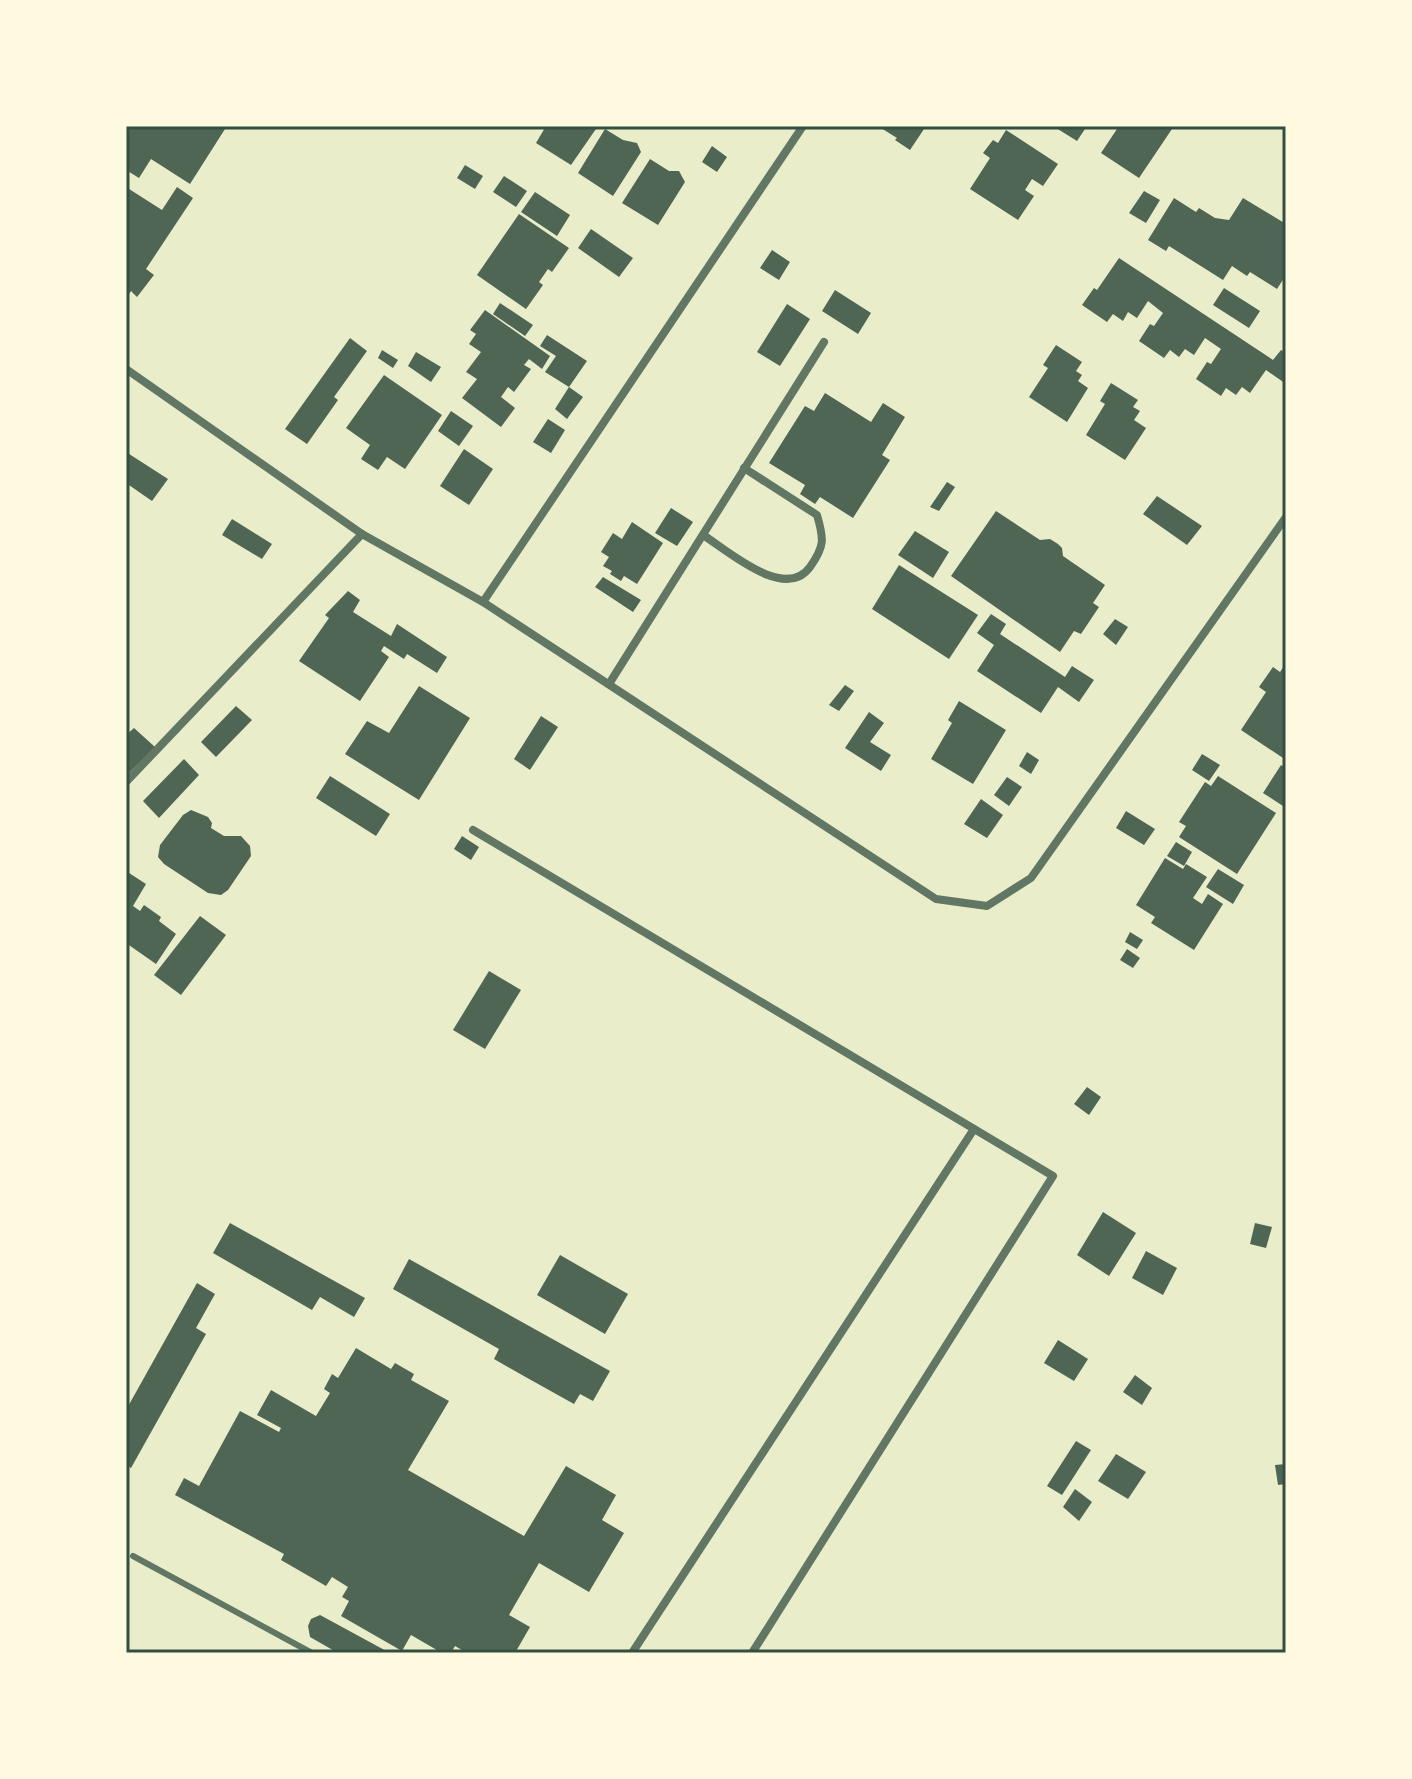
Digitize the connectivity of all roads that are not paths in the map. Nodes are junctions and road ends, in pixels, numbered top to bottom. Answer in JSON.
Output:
{"nodes":[{"id":1,"x":803,"y":126,"type":"edge"},
{"id":2,"x":824,"y":342,"type":"dead end"},
{"id":3,"x":126,"y":369,"type":"edge"},
{"id":4,"x":744,"y":468,"type":"junction"},
{"id":5,"x":1286,"y":517,"type":"edge"},
{"id":6,"x":362,"y":534,"type":"junction"},
{"id":7,"x":703,"y":535,"type":"junction"},
{"id":8,"x":483,"y":602,"type":"junction"},
{"id":9,"x":609,"y":684,"type":"junction"},
{"id":10,"x":126,"y":782,"type":"edge"},
{"id":11,"x":473,"y":830,"type":"dead end"},
{"id":12,"x":974,"y":1129,"type":"junction"},
{"id":13,"x":133,"y":1556,"type":"dead end"},
{"id":14,"x":312,"y":1653,"type":"edge"},
{"id":15,"x":632,"y":1653,"type":"edge"},
{"id":16,"x":752,"y":1653,"type":"edge"}],
"edges":[{"from":1,"to":8,"type":"street"},
{"from":2,"to":4,"type":"street"},
{"from":3,"to":6,"type":"street"},
{"from":4,"to":7,"type":"street"},
{"from":4,"to":7,"type":"street"},
{"from":5,"to":9,"type":"street"},
{"from":6,"to":8,"type":"street"},
{"from":6,"to":10,"type":"street"},
{"from":7,"to":9,"type":"street"},
{"from":8,"to":9,"type":"street"},
{"from":11,"to":12,"type":"street"},
{"from":12,"to":15,"type":"street"},
{"from":12,"to":16,"type":"street"},
{"from":13,"to":14,"type":"lane"}]}
